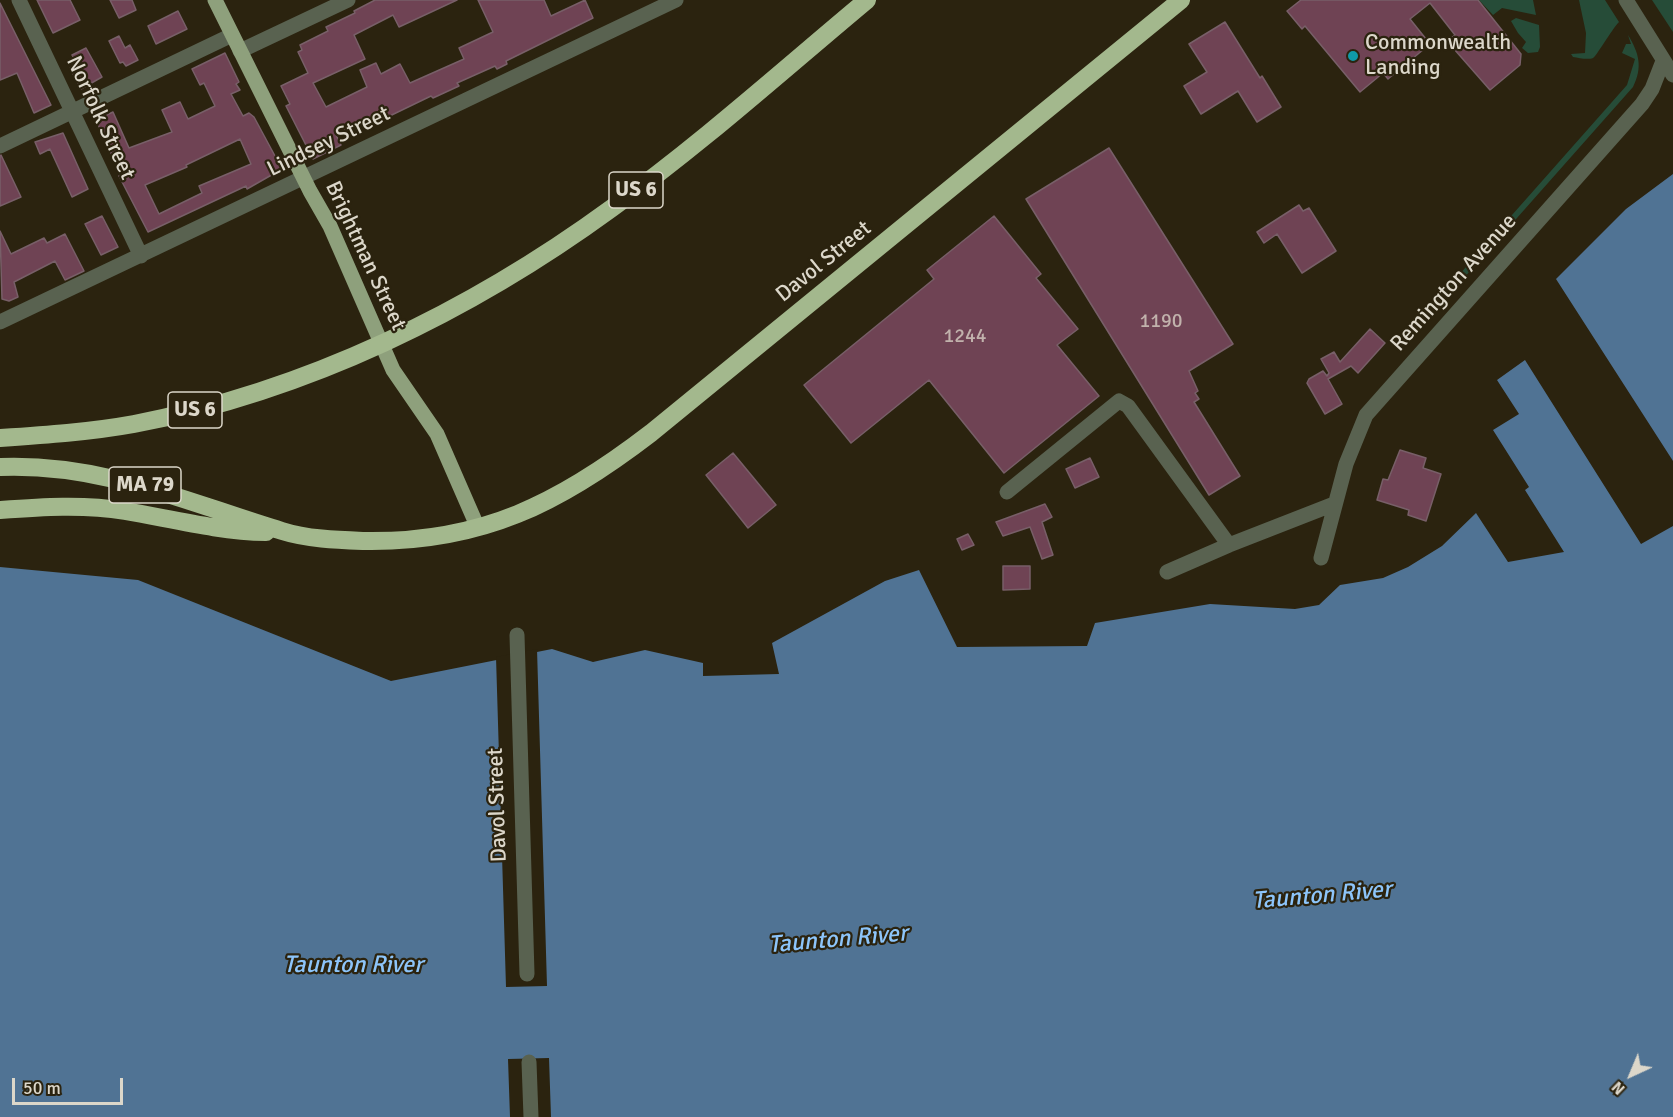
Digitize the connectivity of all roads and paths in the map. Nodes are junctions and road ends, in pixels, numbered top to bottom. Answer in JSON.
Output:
{"nodes":[{"id":1,"x":19,"y":0,"type":"edge"},
{"id":2,"x":215,"y":0,"type":"edge"},
{"id":3,"x":348,"y":0,"type":"edge"},
{"id":4,"x":867,"y":0,"type":"edge"},
{"id":5,"x":1181,"y":0,"type":"edge"},
{"id":6,"x":1626,"y":0,"type":"edge"},
{"id":7,"x":670,"y":1,"type":"edge"},
{"id":8,"x":232,"y":35,"type":"junction"},
{"id":9,"x":240,"y":51,"type":"junction"},
{"id":10,"x":1664,"y":61,"type":"junction"},
{"id":11,"x":1673,"y":75,"type":"edge"},
{"id":12,"x":72,"y":112,"type":"junction"},
{"id":13,"x":0,"y":146,"type":"edge"},
{"id":14,"x":305,"y":178,"type":"junction"},
{"id":15,"x":141,"y":256,"type":"junction"},
{"id":16,"x":0,"y":322,"type":"edge"},
{"id":17,"x":380,"y":343,"type":"junction"},
{"id":18,"x":0,"y":438,"type":"edge"},
{"id":19,"x":0,"y":467,"type":"edge"},
{"id":20,"x":1007,"y":492,"type":"dead end"},
{"id":21,"x":1334,"y":504,"type":"junction"},
{"id":22,"x":0,"y":510,"type":"edge"},
{"id":23,"x":478,"y":528,"type":"junction"},
{"id":24,"x":285,"y":532,"type":"junction"},
{"id":25,"x":1229,"y":545,"type":"junction"},
{"id":26,"x":1321,"y":558,"type":"dead end"},
{"id":27,"x":1167,"y":572,"type":"dead end"},
{"id":28,"x":517,"y":635,"type":"dead end"},
{"id":29,"x":527,"y":974,"type":"dead end"},
{"id":30,"x":529,"y":1062,"type":"dead end"},
{"id":31,"x":531,"y":1117,"type":"edge"}],
"edges":[{"from":1,"to":12,"type":"street","name":"Norfolk Street"},
{"from":2,"to":8,"type":"main road","name":"Brightman Street"},
{"from":3,"to":9,"type":"street"},
{"from":4,"to":17,"type":"highway","number":"US 6"},
{"from":5,"to":23,"type":"highway","name":"Davol Street"},
{"from":6,"to":10,"type":"street"},
{"from":7,"to":14,"type":"street","name":"Lindsey Street"},
{"from":8,"to":9,"type":"main road","name":"Brightman Street"},
{"from":8,"to":12,"type":"street"},
{"from":9,"to":14,"type":"main road","name":"Brightman Street"},
{"from":10,"to":11,"type":"street"},
{"from":10,"to":21,"type":"street","name":"Remington Avenue"},
{"from":12,"to":13,"type":"street"},
{"from":12,"to":15,"type":"street","name":"Norfolk Street"},
{"from":14,"to":15,"type":"street","name":"Lindsey Street"},
{"from":14,"to":17,"type":"main road","name":"Brightman Street"},
{"from":15,"to":16,"type":"street","name":"Lindsey Street"},
{"from":17,"to":18,"type":"highway","number":"US 6"},
{"from":17,"to":23,"type":"main road","name":"Brightman Street"},
{"from":19,"to":24,"type":"highway","number":"MA 79"},
{"from":20,"to":25,"type":"street"},
{"from":21,"to":25,"type":"street"},
{"from":21,"to":26,"type":"street","name":"Remington Avenue"},
{"from":22,"to":24,"type":"highway"},
{"from":23,"to":24,"type":"highway","name":"Davol Street"},
{"from":25,"to":27,"type":"street"},
{"from":28,"to":29,"type":"street","name":"Davol Street"},
{"from":30,"to":31,"type":"street"}]}
